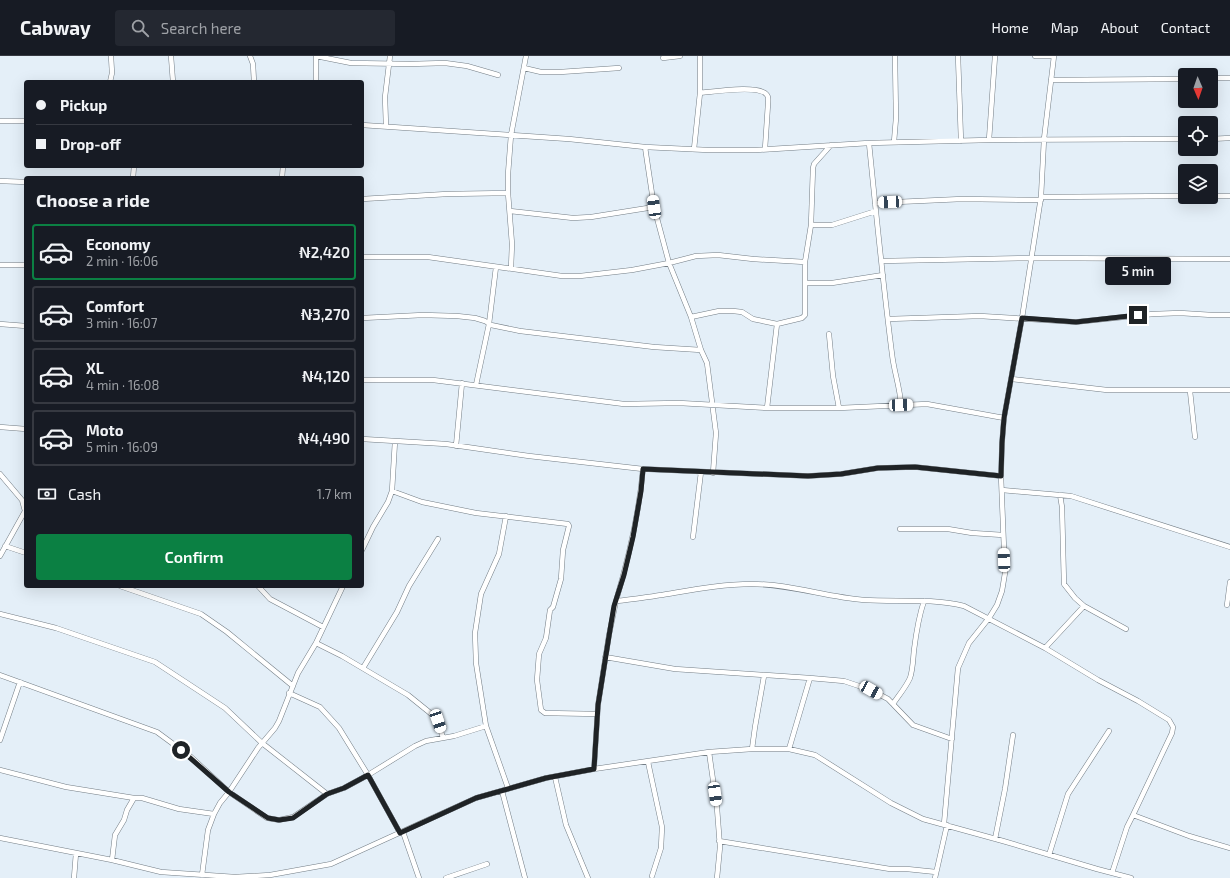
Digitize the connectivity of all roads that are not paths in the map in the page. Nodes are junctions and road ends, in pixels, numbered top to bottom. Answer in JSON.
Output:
{"nodes":[{"id":1,"x":111,"y":56,"type":"edge"},
{"id":2,"x":171,"y":56,"type":"edge"},
{"id":3,"x":250,"y":56,"type":"edge"},
{"id":4,"x":316,"y":56,"type":"edge"},
{"id":5,"x":390,"y":56,"type":"edge"},
{"id":6,"x":526,"y":56,"type":"edge"},
{"id":7,"x":680,"y":56,"type":"edge"},
{"id":8,"x":700,"y":56,"type":"edge"},
{"id":9,"x":895,"y":56,"type":"edge"},
{"id":10,"x":958,"y":56,"type":"edge"},
{"id":11,"x":995,"y":56,"type":"edge"},
{"id":12,"x":1035,"y":56,"type":"edge"},
{"id":13,"x":1054,"y":56,"type":"edge"},
{"id":14,"x":662,"y":58,"type":"dead end"},
{"id":15,"x":389,"y":64,"type":"junction"},
{"id":16,"x":524,"y":68,"type":"junction"},
{"id":17,"x":619,"y":68,"type":"dead end"},
{"id":18,"x":498,"y":75,"type":"dead end"},
{"id":19,"x":1178,"y":78,"type":"edge"},
{"id":20,"x":1218,"y":78,"type":"edge"},
{"id":21,"x":1230,"y":78,"type":"edge"},
{"id":22,"x":110,"y":80,"type":"edge"},
{"id":23,"x":173,"y":80,"type":"edge"},
{"id":24,"x":254,"y":80,"type":"edge"},
{"id":25,"x":316,"y":80,"type":"edge"},
{"id":26,"x":1051,"y":80,"type":"junction"},
{"id":27,"x":700,"y":93,"type":"junction"},
{"id":28,"x":24,"y":121,"type":"edge"},
{"id":29,"x":0,"y":122,"type":"edge"},
{"id":30,"x":364,"y":124,"type":"edge"},
{"id":31,"x":386,"y":126,"type":"junction"},
{"id":32,"x":511,"y":135,"type":"junction"},
{"id":33,"x":1218,"y":138,"type":"edge"},
{"id":34,"x":1230,"y":138,"type":"edge"},
{"id":35,"x":1044,"y":139,"type":"junction"},
{"id":36,"x":1178,"y":139,"type":"edge"},
{"id":37,"x":989,"y":140,"type":"junction"},
{"id":38,"x":961,"y":141,"type":"junction"},
{"id":39,"x":894,"y":142,"type":"junction"},
{"id":40,"x":869,"y":143,"type":"junction"},
{"id":41,"x":831,"y":145,"type":"junction"},
{"id":42,"x":645,"y":147,"type":"junction"},
{"id":43,"x":694,"y":149,"type":"junction"},
{"id":44,"x":765,"y":149,"type":"junction"},
{"id":45,"x":0,"y":182,"type":"edge"},
{"id":46,"x":24,"y":182,"type":"edge"},
{"id":47,"x":508,"y":193,"type":"junction"},
{"id":48,"x":1178,"y":196,"type":"edge"},
{"id":49,"x":1218,"y":196,"type":"edge"},
{"id":50,"x":1230,"y":196,"type":"edge"},
{"id":51,"x":364,"y":199,"type":"edge"},
{"id":52,"x":1041,"y":199,"type":"junction"},
{"id":53,"x":875,"y":203,"type":"junction"},
{"id":54,"x":654,"y":207,"type":"junction"},
{"id":55,"x":876,"y":210,"type":"junction"},
{"id":56,"x":510,"y":212,"type":"junction"},
{"id":57,"x":811,"y":225,"type":"junction"},
{"id":58,"x":364,"y":257,"type":"edge"},
{"id":59,"x":1031,"y":258,"type":"junction"},
{"id":60,"x":1230,"y":259,"type":"edge"},
{"id":61,"x":882,"y":261,"type":"junction"},
{"id":62,"x":806,"y":262,"type":"junction"},
{"id":63,"x":670,"y":263,"type":"junction"},
{"id":64,"x":0,"y":265,"type":"edge"},
{"id":65,"x":24,"y":265,"type":"edge"},
{"id":66,"x":496,"y":267,"type":"junction"},
{"id":67,"x":510,"y":268,"type":"junction"},
{"id":68,"x":883,"y":275,"type":"junction"},
{"id":69,"x":806,"y":282,"type":"junction"},
{"id":70,"x":1230,"y":315,"type":"edge"},
{"id":71,"x":691,"y":317,"type":"junction"},
{"id":72,"x":364,"y":318,"type":"edge"},
{"id":73,"x":1022,"y":318,"type":"junction"},
{"id":74,"x":888,"y":319,"type":"junction"},
{"id":75,"x":0,"y":324,"type":"edge"},
{"id":76,"x":488,"y":324,"type":"junction"},
{"id":77,"x":778,"y":324,"type":"junction"},
{"id":78,"x":24,"y":326,"type":"edge"},
{"id":79,"x":829,"y":334,"type":"dead end"},
{"id":80,"x":701,"y":350,"type":"junction"},
{"id":81,"x":1012,"y":379,"type":"junction"},
{"id":82,"x":364,"y":380,"type":"edge"},
{"id":83,"x":462,"y":383,"type":"junction"},
{"id":84,"x":476,"y":385,"type":"junction"},
{"id":85,"x":1230,"y":390,"type":"edge"},
{"id":86,"x":1190,"y":391,"type":"junction"},
{"id":87,"x":713,"y":404,"type":"junction"},
{"id":88,"x":901,"y":405,"type":"junction"},
{"id":89,"x":767,"y":408,"type":"junction"},
{"id":90,"x":839,"y":408,"type":"junction"},
{"id":91,"x":1004,"y":418,"type":"junction"},
{"id":92,"x":0,"y":427,"type":"edge"},
{"id":93,"x":24,"y":429,"type":"edge"},
{"id":94,"x":1195,"y":437,"type":"dead end"},
{"id":95,"x":364,"y":439,"type":"edge"},
{"id":96,"x":395,"y":441,"type":"junction"},
{"id":97,"x":456,"y":446,"type":"junction"},
{"id":98,"x":643,"y":469,"type":"junction"},
{"id":99,"x":701,"y":472,"type":"junction"},
{"id":100,"x":713,"y":473,"type":"junction"},
{"id":101,"x":0,"y":474,"type":"edge"},
{"id":102,"x":1001,"y":476,"type":"junction"},
{"id":103,"x":1002,"y":490,"type":"junction"},
{"id":104,"x":392,"y":491,"type":"junction"},
{"id":105,"x":1060,"y":495,"type":"junction"},
{"id":106,"x":506,"y":516,"type":"junction"},
{"id":107,"x":900,"y":529,"type":"dead end"},
{"id":108,"x":1003,"y":535,"type":"junction"},
{"id":109,"x":693,"y":537,"type":"dead end"},
{"id":110,"x":438,"y":539,"type":"dead end"},
{"id":111,"x":5,"y":546,"type":"junction"},
{"id":112,"x":364,"y":546,"type":"edge"},
{"id":113,"x":1230,"y":547,"type":"edge"},
{"id":114,"x":24,"y":552,"type":"edge"},
{"id":115,"x":0,"y":556,"type":"edge"},
{"id":116,"x":1230,"y":582,"type":"edge"},
{"id":117,"x":126,"y":588,"type":"edge"},
{"id":118,"x":260,"y":588,"type":"edge"},
{"id":119,"x":342,"y":588,"type":"edge"},
{"id":120,"x":616,"y":601,"type":"junction"},
{"id":121,"x":924,"y":601,"type":"junction"},
{"id":122,"x":1084,"y":606,"type":"junction"},
{"id":123,"x":1227,"y":606,"type":"dead end"},
{"id":124,"x":0,"y":614,"type":"edge"},
{"id":125,"x":989,"y":618,"type":"junction"},
{"id":126,"x":323,"y":627,"type":"junction"},
{"id":127,"x":1126,"y":629,"type":"dead end"},
{"id":128,"x":316,"y":643,"type":"junction"},
{"id":129,"x":1045,"y":648,"type":"junction"},
{"id":130,"x":605,"y":657,"type":"junction"},
{"id":131,"x":363,"y":668,"type":"junction"},
{"id":132,"x":0,"y":675,"type":"edge"},
{"id":133,"x":764,"y":676,"type":"junction"},
{"id":134,"x":810,"y":678,"type":"junction"},
{"id":135,"x":20,"y":682,"type":"junction"},
{"id":136,"x":292,"y":686,"type":"junction"},
{"id":137,"x":289,"y":693,"type":"junction"},
{"id":138,"x":893,"y":704,"type":"junction"},
{"id":139,"x":597,"y":714,"type":"junction"},
{"id":140,"x":486,"y":726,"type":"junction"},
{"id":141,"x":1109,"y":731,"type":"dead end"},
{"id":142,"x":1013,"y":735,"type":"dead end"},
{"id":143,"x":443,"y":738,"type":"junction"},
{"id":144,"x":952,"y":739,"type":"junction"},
{"id":145,"x":0,"y":740,"type":"edge"},
{"id":146,"x":262,"y":743,"type":"junction"},
{"id":147,"x":752,"y":749,"type":"junction"},
{"id":148,"x":789,"y":749,"type":"junction"},
{"id":149,"x":709,"y":752,"type":"junction"},
{"id":150,"x":648,"y":762,"type":"junction"},
{"id":151,"x":594,"y":769,"type":"junction"},
{"id":152,"x":0,"y":770,"type":"edge"},
{"id":153,"x":368,"y":775,"type":"junction"},
{"id":154,"x":555,"y":777,"type":"junction"},
{"id":155,"x":508,"y":788,"type":"junction"},
{"id":156,"x":502,"y":790,"type":"junction"},
{"id":157,"x":229,"y":792,"type":"junction"},
{"id":158,"x":327,"y":794,"type":"junction"},
{"id":159,"x":134,"y":798,"type":"junction"},
{"id":160,"x":214,"y":814,"type":"junction"},
{"id":161,"x":1133,"y":815,"type":"junction"},
{"id":162,"x":946,"y":825,"type":"junction"},
{"id":163,"x":402,"y":832,"type":"junction"},
{"id":164,"x":0,"y":838,"type":"edge"},
{"id":165,"x":995,"y":838,"type":"junction"},
{"id":166,"x":719,"y":841,"type":"junction"},
{"id":167,"x":1230,"y":848,"type":"edge"},
{"id":168,"x":76,"y":853,"type":"junction"},
{"id":169,"x":1049,"y":855,"type":"junction"},
{"id":170,"x":112,"y":860,"type":"junction"},
{"id":171,"x":486,"y":864,"type":"dead end"},
{"id":172,"x":161,"y":872,"type":"junction"},
{"id":173,"x":936,"y":872,"type":"junction"},
{"id":174,"x":1111,"y":873,"type":"junction"},
{"id":175,"x":202,"y":875,"type":"junction"},
{"id":176,"x":652,"y":876,"type":"dead end"},
{"id":177,"x":74,"y":878,"type":"edge"},
{"id":178,"x":160,"y":878,"type":"edge"},
{"id":179,"x":419,"y":878,"type":"edge"},
{"id":180,"x":446,"y":878,"type":"edge"},
{"id":181,"x":525,"y":878,"type":"edge"},
{"id":182,"x":588,"y":878,"type":"edge"},
{"id":183,"x":717,"y":878,"type":"edge"},
{"id":184,"x":935,"y":878,"type":"edge"},
{"id":185,"x":1107,"y":878,"type":"edge"},
{"id":186,"x":1131,"y":878,"type":"edge"}],
"edges":[{"from":1,"to":22,"type":"street"},
{"from":2,"to":23,"type":"street"},
{"from":3,"to":24,"type":"street"},
{"from":4,"to":15,"type":"street"},
{"from":4,"to":25,"type":"street"},
{"from":5,"to":15,"type":"street"},
{"from":6,"to":16,"type":"street"},
{"from":7,"to":14,"type":"street"},
{"from":8,"to":27,"type":"street"},
{"from":9,"to":39,"type":"street"},
{"from":10,"to":38,"type":"street"},
{"from":11,"to":37,"type":"street"},
{"from":12,"to":13,"type":"street"},
{"from":13,"to":26,"type":"street"},
{"from":15,"to":18,"type":"street"},
{"from":15,"to":31,"type":"street"},
{"from":16,"to":17,"type":"street"},
{"from":16,"to":32,"type":"street"},
{"from":19,"to":26,"type":"street"},
{"from":20,"to":21,"type":"street"},
{"from":26,"to":35,"type":"street"},
{"from":27,"to":43,"type":"street"},
{"from":27,"to":44,"type":"street"},
{"from":28,"to":29,"type":"street"},
{"from":30,"to":31,"type":"street"},
{"from":31,"to":32,"type":"street"},
{"from":32,"to":42,"type":"street"},
{"from":32,"to":47,"type":"street"},
{"from":33,"to":34,"type":"street"},
{"from":35,"to":36,"type":"street"},
{"from":35,"to":37,"type":"street"},
{"from":35,"to":52,"type":"street"},
{"from":37,"to":38,"type":"street"},
{"from":38,"to":39,"type":"street"},
{"from":39,"to":40,"type":"street"},
{"from":40,"to":41,"type":"street"},
{"from":40,"to":53,"type":"street"},
{"from":41,"to":44,"type":"street"},
{"from":41,"to":57,"type":"street"},
{"from":42,"to":43,"type":"street"},
{"from":42,"to":54,"type":"street"},
{"from":43,"to":44,"type":"street"},
{"from":45,"to":46,"type":"street"},
{"from":47,"to":51,"type":"street"},
{"from":47,"to":56,"type":"street"},
{"from":48,"to":52,"type":"street"},
{"from":49,"to":50,"type":"street"},
{"from":52,"to":53,"type":"street"},
{"from":52,"to":59,"type":"street"},
{"from":53,"to":55,"type":"street"},
{"from":54,"to":56,"type":"street"},
{"from":54,"to":63,"type":"street"},
{"from":55,"to":57,"type":"street"},
{"from":55,"to":61,"type":"street"},
{"from":56,"to":67,"type":"street"},
{"from":57,"to":62,"type":"street"},
{"from":58,"to":66,"type":"street"},
{"from":59,"to":60,"type":"street"},
{"from":59,"to":61,"type":"street"},
{"from":59,"to":73,"type":"street"},
{"from":61,"to":68,"type":"street"},
{"from":62,"to":63,"type":"street"},
{"from":62,"to":69,"type":"street"},
{"from":63,"to":67,"type":"street"},
{"from":63,"to":71,"type":"street"},
{"from":64,"to":65,"type":"street"},
{"from":66,"to":67,"type":"street"},
{"from":66,"to":76,"type":"street"},
{"from":68,"to":69,"type":"street"},
{"from":68,"to":74,"type":"street"},
{"from":69,"to":77,"type":"street"},
{"from":70,"to":73,"type":"street"},
{"from":71,"to":77,"type":"street"},
{"from":71,"to":80,"type":"street"},
{"from":72,"to":76,"type":"street"},
{"from":73,"to":74,"type":"street"},
{"from":73,"to":81,"type":"street"},
{"from":74,"to":88,"type":"street"},
{"from":75,"to":78,"type":"street"},
{"from":76,"to":80,"type":"street"},
{"from":76,"to":84,"type":"street"},
{"from":77,"to":89,"type":"street"},
{"from":79,"to":90,"type":"street"},
{"from":80,"to":87,"type":"street"},
{"from":81,"to":86,"type":"street"},
{"from":81,"to":91,"type":"street"},
{"from":82,"to":83,"type":"street"},
{"from":83,"to":84,"type":"street"},
{"from":83,"to":97,"type":"street"},
{"from":84,"to":87,"type":"street"},
{"from":85,"to":86,"type":"street"},
{"from":86,"to":94,"type":"street"},
{"from":87,"to":89,"type":"street"},
{"from":87,"to":100,"type":"street"},
{"from":88,"to":90,"type":"street"},
{"from":88,"to":91,"type":"street"},
{"from":89,"to":90,"type":"street"},
{"from":91,"to":102,"type":"street"},
{"from":92,"to":93,"type":"street"},
{"from":95,"to":96,"type":"street"},
{"from":96,"to":97,"type":"street"},
{"from":96,"to":104,"type":"street"},
{"from":97,"to":98,"type":"street"},
{"from":98,"to":99,"type":"street"},
{"from":98,"to":120,"type":"street"},
{"from":99,"to":100,"type":"street"},
{"from":99,"to":109,"type":"street"},
{"from":100,"to":102,"type":"street"},
{"from":101,"to":111,"type":"street"},
{"from":102,"to":103,"type":"street"},
{"from":103,"to":105,"type":"street"},
{"from":103,"to":108,"type":"street"},
{"from":104,"to":106,"type":"street"},
{"from":104,"to":112,"type":"street"},
{"from":105,"to":113,"type":"street"},
{"from":105,"to":122,"type":"street"},
{"from":106,"to":139,"type":"street"},
{"from":106,"to":140,"type":"street"},
{"from":107,"to":108,"type":"street"},
{"from":108,"to":125,"type":"street"},
{"from":110,"to":131,"type":"street"},
{"from":111,"to":114,"type":"street"},
{"from":111,"to":115,"type":"street"},
{"from":116,"to":123,"type":"street"},
{"from":117,"to":136,"type":"street"},
{"from":118,"to":126,"type":"street"},
{"from":119,"to":126,"type":"street"},
{"from":120,"to":121,"type":"street"},
{"from":120,"to":130,"type":"street"},
{"from":121,"to":125,"type":"street"},
{"from":121,"to":138,"type":"street"},
{"from":122,"to":127,"type":"street"},
{"from":122,"to":129,"type":"street"},
{"from":124,"to":146,"type":"street"},
{"from":125,"to":129,"type":"street"},
{"from":125,"to":144,"type":"street"},
{"from":126,"to":128,"type":"street"},
{"from":128,"to":131,"type":"street"},
{"from":128,"to":136,"type":"street"},
{"from":129,"to":161,"type":"street"},
{"from":130,"to":133,"type":"street"},
{"from":130,"to":139,"type":"street"},
{"from":131,"to":143,"type":"street"},
{"from":132,"to":135,"type":"street"},
{"from":133,"to":134,"type":"street"},
{"from":133,"to":147,"type":"street"},
{"from":134,"to":138,"type":"street"},
{"from":134,"to":148,"type":"street"},
{"from":135,"to":145,"type":"street"},
{"from":135,"to":157,"type":"street"},
{"from":136,"to":137,"type":"street"},
{"from":137,"to":146,"type":"street"},
{"from":137,"to":153,"type":"street"},
{"from":138,"to":144,"type":"street"},
{"from":139,"to":151,"type":"street"},
{"from":140,"to":143,"type":"street"},
{"from":140,"to":155,"type":"street"},
{"from":141,"to":169,"type":"street"},
{"from":142,"to":165,"type":"street"},
{"from":143,"to":153,"type":"street"},
{"from":144,"to":162,"type":"street"},
{"from":146,"to":157,"type":"street"},
{"from":146,"to":158,"type":"street"},
{"from":147,"to":148,"type":"street"},
{"from":147,"to":149,"type":"street"},
{"from":148,"to":162,"type":"street"},
{"from":149,"to":150,"type":"street"},
{"from":149,"to":166,"type":"street"},
{"from":150,"to":151,"type":"street"},
{"from":150,"to":176,"type":"street"},
{"from":151,"to":154,"type":"street"},
{"from":152,"to":159,"type":"street"},
{"from":153,"to":158,"type":"street"},
{"from":153,"to":163,"type":"street"},
{"from":154,"to":155,"type":"street"},
{"from":154,"to":182,"type":"street"},
{"from":155,"to":156,"type":"street"},
{"from":156,"to":163,"type":"street"},
{"from":156,"to":181,"type":"street"},
{"from":157,"to":158,"type":"street"},
{"from":157,"to":160,"type":"street"},
{"from":159,"to":160,"type":"street"},
{"from":159,"to":170,"type":"street"},
{"from":160,"to":175,"type":"street"},
{"from":161,"to":167,"type":"street"},
{"from":161,"to":174,"type":"street"},
{"from":162,"to":165,"type":"street"},
{"from":162,"to":173,"type":"street"},
{"from":163,"to":175,"type":"street"},
{"from":163,"to":179,"type":"street"},
{"from":164,"to":168,"type":"street"},
{"from":165,"to":169,"type":"street"},
{"from":166,"to":173,"type":"street"},
{"from":166,"to":183,"type":"street"},
{"from":168,"to":170,"type":"street"},
{"from":168,"to":177,"type":"street"},
{"from":169,"to":174,"type":"street"},
{"from":170,"to":172,"type":"street"},
{"from":171,"to":180,"type":"street"},
{"from":172,"to":175,"type":"street"},
{"from":172,"to":178,"type":"street"},
{"from":173,"to":184,"type":"street"},
{"from":174,"to":185,"type":"street"},
{"from":174,"to":186,"type":"street"}]}
